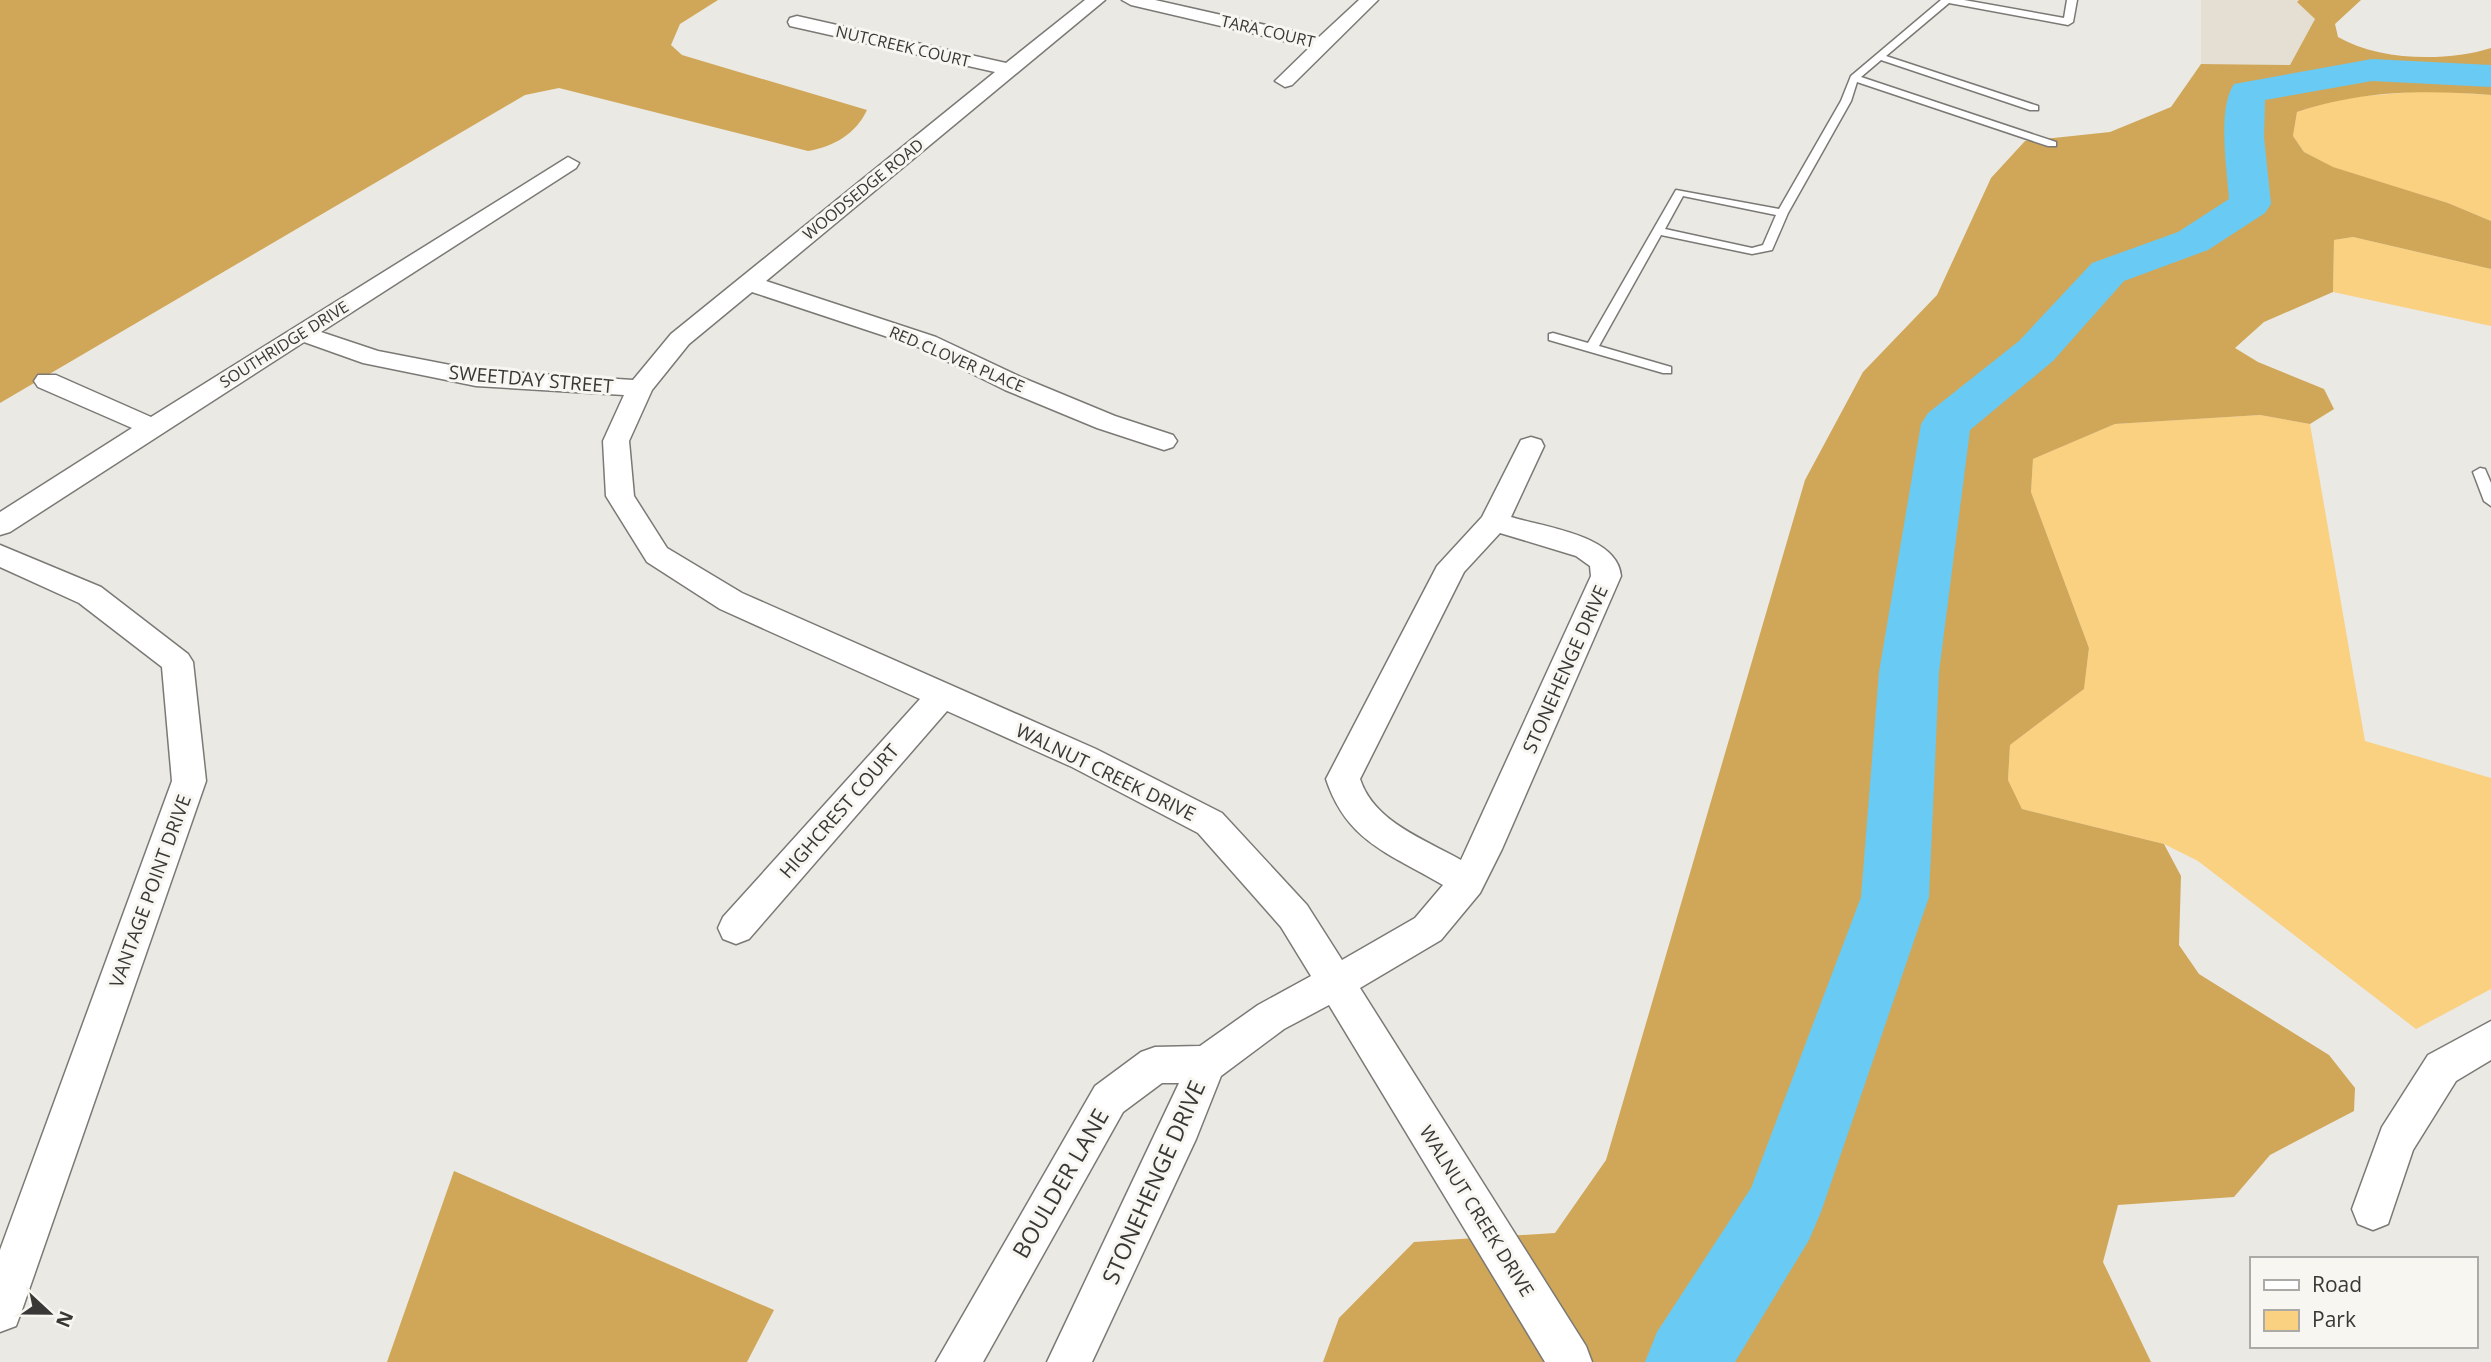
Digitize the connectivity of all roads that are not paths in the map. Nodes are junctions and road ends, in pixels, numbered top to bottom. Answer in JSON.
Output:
{"nodes":[{"id":1,"x":1096,"y":0,"type":"edge"},
{"id":2,"x":1131,"y":0,"type":"edge"},
{"id":3,"x":1369,"y":0,"type":"edge"},
{"id":4,"x":1948,"y":0,"type":"edge"},
{"id":5,"x":2013,"y":0,"type":"edge"},
{"id":6,"x":2072,"y":0,"type":"edge"},
{"id":7,"x":2010,"y":12,"type":"junction"},
{"id":8,"x":797,"y":22,"type":"dead end"},
{"id":9,"x":1323,"y":44,"type":"junction"},
{"id":10,"x":1880,"y":57,"type":"junction"},
{"id":11,"x":1010,"y":70,"type":"junction"},
{"id":12,"x":1854,"y":78,"type":"junction"},
{"id":13,"x":1285,"y":81,"type":"dead end"},
{"id":14,"x":2034,"y":108,"type":"dead end"},
{"id":15,"x":2052,"y":144,"type":"dead end"},
{"id":16,"x":568,"y":163,"type":"dead end"},
{"id":17,"x":1782,"y":213,"type":"junction"},
{"id":18,"x":1658,"y":231,"type":"junction"},
{"id":19,"x":748,"y":283,"type":"junction"},
{"id":20,"x":301,"y":333,"type":"junction"},
{"id":21,"x":1553,"y":337,"type":"dead end"},
{"id":22,"x":1592,"y":348,"type":"junction"},
{"id":23,"x":1667,"y":370,"type":"dead end"},
{"id":24,"x":47,"y":382,"type":"dead end"},
{"id":25,"x":640,"y":388,"type":"junction"},
{"id":26,"x":152,"y":427,"type":"junction"},
{"id":27,"x":1164,"y":441,"type":"dead end"},
{"id":28,"x":1531,"y":446,"type":"dead end"},
{"id":29,"x":2480,"y":471,"type":"dead end"},
{"id":30,"x":2491,"y":501,"type":"edge"},
{"id":31,"x":1494,"y":522,"type":"junction"},
{"id":32,"x":0,"y":525,"type":"edge"},
{"id":33,"x":0,"y":555,"type":"edge"},
{"id":34,"x":942,"y":695,"type":"junction"},
{"id":35,"x":1467,"y":882,"type":"junction"},
{"id":36,"x":736,"y":928,"type":"dead end"},
{"id":37,"x":1336,"y":984,"type":"junction"},
{"id":38,"x":2491,"y":1039,"type":"edge"},
{"id":39,"x":1206,"y":1064,"type":"junction"},
{"id":40,"x":2374,"y":1209,"type":"dead end"},
{"id":41,"x":0,"y":1310,"type":"edge"},
{"id":42,"x":958,"y":1362,"type":"edge"},
{"id":43,"x":1069,"y":1362,"type":"edge"},
{"id":44,"x":1570,"y":1362,"type":"edge"}],
"edges":[{"from":1,"to":11,"type":"street","name":"WOODSEDGE ROAD"},
{"from":2,"to":9,"type":"street","name":"TARA COURT"},
{"from":3,"to":9,"type":"street"},
{"from":4,"to":7,"type":"lane"},
{"from":4,"to":10,"type":"lane"},
{"from":5,"to":7,"type":"lane"},
{"from":6,"to":7,"type":"lane"},
{"from":8,"to":11,"type":"street","name":"NUTCREEK COURT"},
{"from":9,"to":13,"type":"street"},
{"from":10,"to":12,"type":"lane"},
{"from":10,"to":14,"type":"lane"},
{"from":11,"to":19,"type":"street","name":"WOODSEDGE ROAD"},
{"from":12,"to":15,"type":"lane"},
{"from":12,"to":17,"type":"lane"},
{"from":16,"to":20,"type":"street","name":"SOUTHRIDGE DRIVE"},
{"from":17,"to":18,"type":"lane"},
{"from":17,"to":18,"type":"lane"},
{"from":18,"to":22,"type":"lane"},
{"from":19,"to":25,"type":"street","name":"WOODSEDGE ROAD"},
{"from":19,"to":27,"type":"street","name":"RED CLOVER PLACE"},
{"from":20,"to":25,"type":"street","name":"SWEETDAY STREET"},
{"from":20,"to":26,"type":"street","name":"SOUTHRIDGE DRIVE"},
{"from":21,"to":22,"type":"lane"},
{"from":22,"to":23,"type":"lane"},
{"from":24,"to":26,"type":"street"},
{"from":25,"to":34,"type":"street","name":"WALNUT CREEK DRIVE"},
{"from":26,"to":32,"type":"street","name":"SOUTHRIDGE DRIVE"},
{"from":28,"to":31,"type":"street"},
{"from":29,"to":30,"type":"lane"},
{"from":31,"to":35,"type":"street"},
{"from":31,"to":35,"type":"street","name":"STONEHENGE DRIVE"},
{"from":33,"to":41,"type":"street","name":"VANTAGE POINT DRIVE"},
{"from":34,"to":36,"type":"street","name":"HIGHCREST COURT"},
{"from":34,"to":37,"type":"street","name":"WALNUT CREEK DRIVE"},
{"from":35,"to":37,"type":"street","name":"STONEHENGE DRIVE"},
{"from":37,"to":39,"type":"street","name":"STONEHENGE DRIVE"},
{"from":37,"to":44,"type":"street","name":"WALNUT CREEK DRIVE"},
{"from":38,"to":40,"type":"street"},
{"from":39,"to":42,"type":"street","name":"BOULDER LANE"},
{"from":39,"to":43,"type":"street","name":"STONEHENGE DRIVE"}]}
